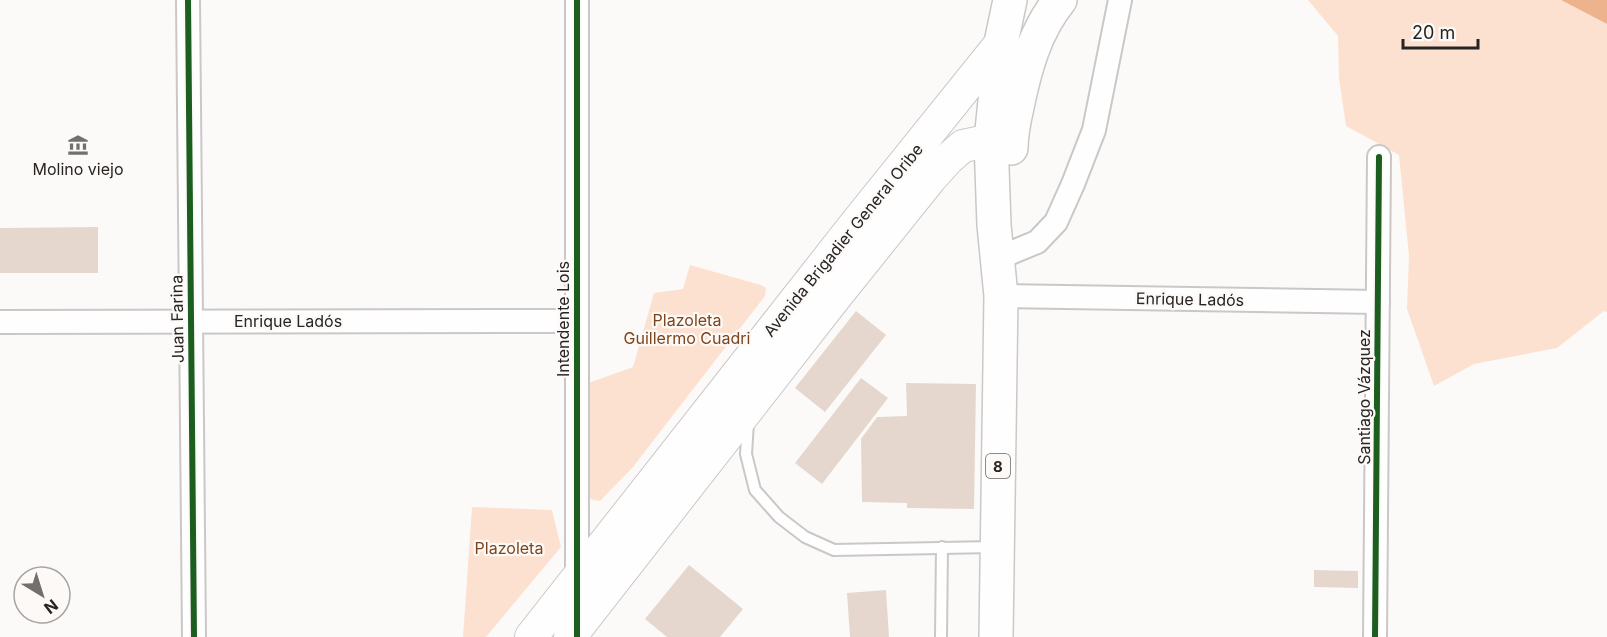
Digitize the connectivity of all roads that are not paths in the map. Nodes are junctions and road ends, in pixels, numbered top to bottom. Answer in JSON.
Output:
{"nodes":[{"id":1,"x":188,"y":0,"type":"edge"},
{"id":2,"x":577,"y":0,"type":"edge"},
{"id":3,"x":1010,"y":0,"type":"edge"},
{"id":4,"x":1060,"y":0,"type":"edge"},
{"id":5,"x":1120,"y":0,"type":"edge"},
{"id":6,"x":1001,"y":43,"type":"junction"},
{"id":7,"x":1001,"y":138,"type":"junction"},
{"id":8,"x":1379,"y":158,"type":"dead end"},
{"id":9,"x":865,"y":236,"type":"junction"},
{"id":10,"x":1008,"y":254,"type":"junction"},
{"id":11,"x":1001,"y":296,"type":"junction"},
{"id":12,"x":1378,"y":302,"type":"junction"},
{"id":13,"x":191,"y":321,"type":"junction"},
{"id":14,"x":577,"y":321,"type":"junction"},
{"id":15,"x":0,"y":322,"type":"edge"},
{"id":16,"x":737,"y":399,"type":"junction"},
{"id":17,"x":942,"y":547,"type":"junction"},
{"id":18,"x":997,"y":547,"type":"junction"},
{"id":19,"x":577,"y":579,"type":"junction"},
{"id":20,"x":575,"y":634,"type":"edge"},
{"id":21,"x":194,"y":637,"type":"edge"},
{"id":22,"x":531,"y":637,"type":"edge"},
{"id":23,"x":941,"y":637,"type":"edge"},
{"id":24,"x":996,"y":637,"type":"edge"},
{"id":25,"x":1375,"y":637,"type":"edge"}],
"edges":[{"from":1,"to":13,"type":"street","name":"Juan Farina"},
{"from":2,"to":14,"type":"street","name":"Intendente Lois"},
{"from":3,"to":6,"type":"highway","number":"8"},
{"from":4,"to":7,"type":"highway","number":"8"},
{"from":5,"to":10,"type":"street"},
{"from":6,"to":7,"type":"highway","number":"8"},
{"from":6,"to":9,"type":"main road","name":"Avenida Brigadier General Oribe"},
{"from":7,"to":9,"type":"main road","name":"Avenida Brigadier General Oribe"},
{"from":7,"to":10,"type":"highway","number":"8"},
{"from":7,"to":11,"type":"highway","number":"8"},
{"from":8,"to":12,"type":"street","name":"Santiago Vázquez"},
{"from":9,"to":16,"type":"main road","name":"Avenida Brigadier General Oribe"},
{"from":10,"to":11,"type":"highway","number":"8"},
{"from":11,"to":12,"type":"street","name":"Enrique Ladós"},
{"from":11,"to":18,"type":"highway","number":"8"},
{"from":12,"to":25,"type":"street","name":"Santiago Vázquez"},
{"from":13,"to":14,"type":"street","name":"Enrique Ladós"},
{"from":13,"to":15,"type":"street","name":"Enrique Ladós"},
{"from":13,"to":21,"type":"street","name":"Juan Farina"},
{"from":14,"to":19,"type":"street","name":"Intendente Lois"},
{"from":16,"to":17,"type":"lane"},
{"from":16,"to":19,"type":"main road","name":"Avenida Brigadier General Oribe"},
{"from":16,"to":20,"type":"main road","name":"Avenida Brigadier General Oribe"},
{"from":17,"to":18,"type":"lane"},
{"from":17,"to":23,"type":"lane"},
{"from":18,"to":24,"type":"highway","number":"8"},
{"from":19,"to":20,"type":"street","name":"Intendente Lois"},
{"from":19,"to":22,"type":"main road","name":"Avenida Brigadier General Oribe"}]}
